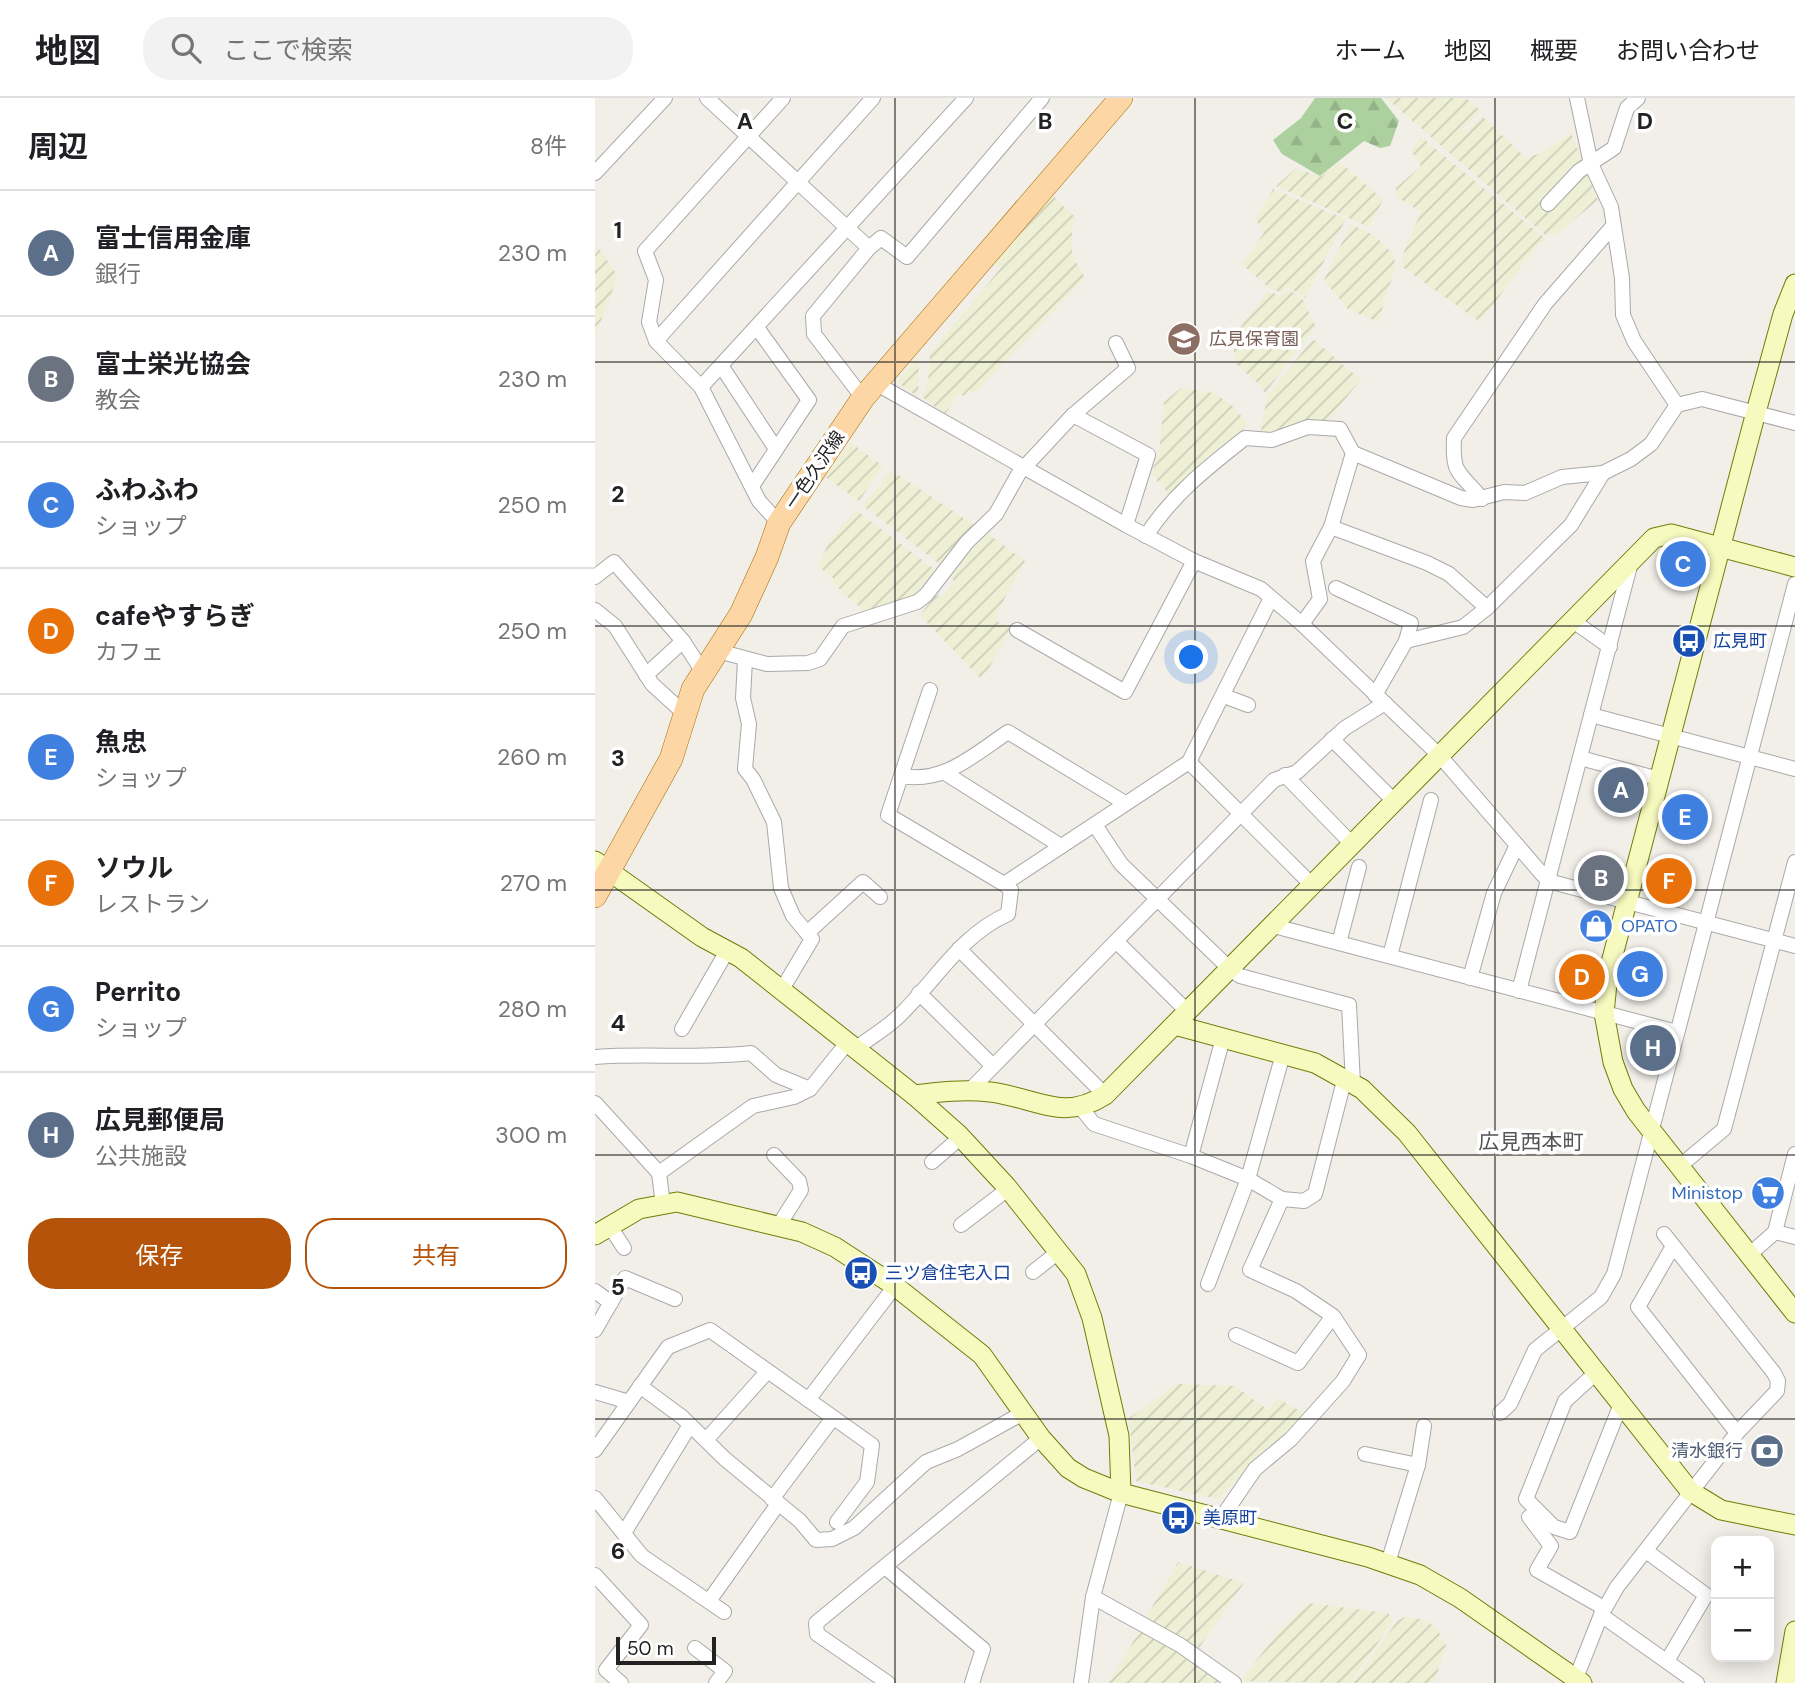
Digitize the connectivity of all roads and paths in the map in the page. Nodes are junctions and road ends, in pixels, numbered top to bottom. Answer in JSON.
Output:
{"nodes":[{"id":1,"x":665,"y":98,"type":"edge"},
{"id":2,"x":707,"y":98,"type":"edge"},
{"id":3,"x":783,"y":98,"type":"edge"},
{"id":4,"x":873,"y":98,"type":"edge"},
{"id":5,"x":966,"y":98,"type":"edge"},
{"id":6,"x":1042,"y":98,"type":"edge"},
{"id":7,"x":1121,"y":98,"type":"edge"},
{"id":8,"x":1577,"y":98,"type":"edge"},
{"id":9,"x":1638,"y":98,"type":"edge"},
{"id":10,"x":749,"y":136,"type":"junction"},
{"id":11,"x":1591,"y":164,"type":"junction"},
{"id":12,"x":595,"y":173,"type":"edge"},
{"id":13,"x":799,"y":181,"type":"junction"},
{"id":14,"x":1548,"y":204,"type":"dead end"},
{"id":15,"x":849,"y":226,"type":"junction"},
{"id":16,"x":1613,"y":226,"type":"junction"},
{"id":17,"x":869,"y":248,"type":"junction"},
{"id":18,"x":1795,"y":284,"type":"edge"},
{"id":19,"x":758,"y":328,"type":"junction"},
{"id":20,"x":656,"y":341,"type":"junction"},
{"id":21,"x":1116,"y":343,"type":"dead end"},
{"id":22,"x":722,"y":367,"type":"junction"},
{"id":23,"x":701,"y":387,"type":"junction"},
{"id":24,"x":870,"y":391,"type":"junction"},
{"id":25,"x":1677,"y":405,"type":"junction"},
{"id":26,"x":1756,"y":412,"type":"junction"},
{"id":27,"x":1073,"y":415,"type":"junction"},
{"id":28,"x":1795,"y":423,"type":"edge"},
{"id":29,"x":776,"y":449,"type":"junction"},
{"id":30,"x":1353,"y":453,"type":"junction"},
{"id":31,"x":1023,"y":469,"type":"junction"},
{"id":32,"x":1603,"y":473,"type":"junction"},
{"id":33,"x":752,"y":486,"type":"junction"},
{"id":34,"x":1482,"y":499,"type":"junction"},
{"id":35,"x":779,"y":523,"type":"junction"},
{"id":36,"x":1125,"y":525,"type":"junction"},
{"id":37,"x":1331,"y":527,"type":"junction"},
{"id":38,"x":1146,"y":536,"type":"junction"},
{"id":39,"x":1720,"y":547,"type":"junction"},
{"id":40,"x":1632,"y":560,"type":"junction"},
{"id":41,"x":1194,"y":561,"type":"junction"},
{"id":42,"x":1795,"y":567,"type":"edge"},
{"id":43,"x":595,"y":577,"type":"edge"},
{"id":44,"x":1795,"y":584,"type":"edge"},
{"id":45,"x":1336,"y":588,"type":"dead end"},
{"id":46,"x":1271,"y":598,"type":"junction"},
{"id":47,"x":1487,"y":608,"type":"junction"},
{"id":48,"x":595,"y":610,"type":"edge"},
{"id":49,"x":1573,"y":621,"type":"junction"},
{"id":50,"x":1302,"y":624,"type":"junction"},
{"id":51,"x":1017,"y":630,"type":"dead end"},
{"id":52,"x":683,"y":641,"type":"junction"},
{"id":53,"x":1406,"y":641,"type":"junction"},
{"id":54,"x":1610,"y":647,"type":"junction"},
{"id":55,"x":718,"y":651,"type":"junction"},
{"id":56,"x":745,"y":660,"type":"junction"},
{"id":57,"x":703,"y":672,"type":"junction"},
{"id":58,"x":646,"y":675,"type":"junction"},
{"id":59,"x":930,"y":690,"type":"dead end"},
{"id":60,"x":1224,"y":696,"type":"junction"},
{"id":61,"x":1380,"y":699,"type":"junction"},
{"id":62,"x":1248,"y":705,"type":"dead end"},
{"id":63,"x":685,"y":714,"type":"junction"},
{"id":64,"x":1591,"y":715,"type":"junction"},
{"id":65,"x":1671,"y":737,"type":"junction"},
{"id":66,"x":1332,"y":739,"type":"junction"},
{"id":67,"x":1440,"y":757,"type":"junction"},
{"id":68,"x":1750,"y":757,"type":"junction"},
{"id":69,"x":1580,"y":758,"type":"junction"},
{"id":70,"x":1189,"y":762,"type":"junction"},
{"id":71,"x":1795,"y":769,"type":"edge"},
{"id":72,"x":945,"y":773,"type":"junction"},
{"id":73,"x":1285,"y":775,"type":"junction"},
{"id":74,"x":901,"y":776,"type":"junction"},
{"id":75,"x":1660,"y":779,"type":"junction"},
{"id":76,"x":1431,"y":800,"type":"dead end"},
{"id":77,"x":1395,"y":802,"type":"junction"},
{"id":78,"x":1125,"y":803,"type":"junction"},
{"id":79,"x":1241,"y":815,"type":"junction"},
{"id":80,"x":1095,"y":825,"type":"junction"},
{"id":81,"x":1353,"y":845,"type":"junction"},
{"id":82,"x":1517,"y":845,"type":"junction"},
{"id":83,"x":1061,"y":846,"type":"junction"},
{"id":84,"x":1795,"y":862,"type":"edge"},
{"id":85,"x":602,"y":865,"type":"edge"},
{"id":86,"x":1359,"y":867,"type":"dead end"},
{"id":87,"x":1548,"y":881,"type":"junction"},
{"id":88,"x":1004,"y":884,"type":"junction"},
{"id":89,"x":1313,"y":886,"type":"junction"},
{"id":90,"x":595,"y":896,"type":"edge"},
{"id":91,"x":880,"y":897,"type":"dead end"},
{"id":92,"x":1159,"y":899,"type":"junction"},
{"id":93,"x":1627,"y":902,"type":"junction"},
{"id":94,"x":1706,"y":923,"type":"junction"},
{"id":95,"x":1274,"y":926,"type":"junction"},
{"id":96,"x":807,"y":933,"type":"junction"},
{"id":97,"x":1774,"y":941,"type":"junction"},
{"id":98,"x":1118,"y":942,"type":"junction"},
{"id":99,"x":1339,"y":943,"type":"junction"},
{"id":100,"x":1795,"y":946,"type":"edge"},
{"id":101,"x":960,"y":948,"type":"junction"},
{"id":102,"x":727,"y":951,"type":"junction"},
{"id":103,"x":1390,"y":957,"type":"junction"},
{"id":104,"x":1230,"y":969,"type":"junction"},
{"id":105,"x":1470,"y":978,"type":"junction"},
{"id":106,"x":782,"y":991,"type":"junction"},
{"id":107,"x":1519,"y":991,"type":"junction"},
{"id":108,"x":919,"y":993,"type":"junction"},
{"id":109,"x":1604,"y":1013,"type":"junction"},
{"id":110,"x":1181,"y":1019,"type":"junction"},
{"id":111,"x":1035,"y":1024,"type":"junction"},
{"id":112,"x":682,"y":1029,"type":"dead end"},
{"id":113,"x":1677,"y":1032,"type":"junction"},
{"id":114,"x":1223,"y":1038,"type":"junction"},
{"id":115,"x":851,"y":1046,"type":"junction"},
{"id":116,"x":1283,"y":1054,"type":"junction"},
{"id":117,"x":595,"y":1057,"type":"edge"},
{"id":118,"x":993,"y":1066,"type":"junction"},
{"id":119,"x":1349,"y":1080,"type":"junction"},
{"id":120,"x":810,"y":1089,"type":"junction"},
{"id":121,"x":971,"y":1090,"type":"junction"},
{"id":122,"x":914,"y":1095,"type":"junction"},
{"id":123,"x":1105,"y":1095,"type":"junction"},
{"id":124,"x":595,"y":1103,"type":"edge"},
{"id":125,"x":1081,"y":1108,"type":"junction"},
{"id":126,"x":1651,"y":1129,"type":"junction"},
{"id":127,"x":961,"y":1136,"type":"junction"},
{"id":128,"x":1795,"y":1154,"type":"edge"},
{"id":129,"x":775,"y":1155,"type":"dead end"},
{"id":130,"x":1191,"y":1156,"type":"junction"},
{"id":131,"x":932,"y":1162,"type":"dead end"},
{"id":132,"x":1680,"y":1166,"type":"junction"},
{"id":133,"x":659,"y":1173,"type":"junction"},
{"id":134,"x":1248,"y":1179,"type":"junction"},
{"id":135,"x":1008,"y":1189,"type":"junction"},
{"id":136,"x":1282,"y":1199,"type":"junction"},
{"id":137,"x":663,"y":1205,"type":"junction"},
{"id":138,"x":779,"y":1225,"type":"junction"},
{"id":139,"x":961,"y":1225,"type":"dead end"},
{"id":140,"x":602,"y":1230,"type":"edge"},
{"id":141,"x":1775,"y":1232,"type":"junction"},
{"id":142,"x":1664,"y":1234,"type":"dead end"},
{"id":143,"x":1795,"y":1237,"type":"edge"},
{"id":144,"x":624,"y":1248,"type":"dead end"},
{"id":145,"x":1672,"y":1248,"type":"junction"},
{"id":146,"x":1058,"y":1253,"type":"junction"},
{"id":147,"x":1749,"y":1255,"type":"junction"},
{"id":148,"x":1033,"y":1272,"type":"dead end"},
{"id":149,"x":1208,"y":1284,"type":"dead end"},
{"id":150,"x":895,"y":1286,"type":"junction"},
{"id":151,"x":595,"y":1292,"type":"edge"},
{"id":152,"x":675,"y":1299,"type":"dead end"},
{"id":153,"x":611,"y":1303,"type":"junction"},
{"id":154,"x":1795,"y":1313,"type":"edge"},
{"id":155,"x":1333,"y":1317,"type":"junction"},
{"id":156,"x":1562,"y":1329,"type":"junction"},
{"id":157,"x":595,"y":1330,"type":"edge"},
{"id":158,"x":1236,"y":1335,"type":"dead end"},
{"id":159,"x":767,"y":1372,"type":"junction"},
{"id":160,"x":1597,"y":1372,"type":"junction"},
{"id":161,"x":640,"y":1385,"type":"junction"},
{"id":162,"x":595,"y":1392,"type":"edge"},
{"id":163,"x":808,"y":1400,"type":"junction"},
{"id":164,"x":629,"y":1402,"type":"junction"},
{"id":165,"x":1622,"y":1404,"type":"junction"},
{"id":166,"x":1023,"y":1413,"type":"junction"},
{"id":167,"x":1500,"y":1413,"type":"dead end"},
{"id":168,"x":833,"y":1418,"type":"junction"},
{"id":169,"x":690,"y":1425,"type":"junction"},
{"id":170,"x":1424,"y":1426,"type":"dead end"},
{"id":171,"x":1737,"y":1433,"type":"junction"},
{"id":172,"x":1041,"y":1438,"type":"junction"},
{"id":173,"x":706,"y":1440,"type":"junction"},
{"id":174,"x":595,"y":1450,"type":"edge"},
{"id":175,"x":1365,"y":1454,"type":"dead end"},
{"id":176,"x":1418,"y":1465,"type":"junction"},
{"id":177,"x":1690,"y":1491,"type":"junction"},
{"id":178,"x":1121,"y":1493,"type":"junction"},
{"id":179,"x":595,"y":1498,"type":"edge"},
{"id":180,"x":775,"y":1502,"type":"junction"},
{"id":181,"x":1529,"y":1517,"type":"dead end"},
{"id":182,"x":1220,"y":1520,"type":"junction"},
{"id":183,"x":837,"y":1522,"type":"dead end"},
{"id":184,"x":1795,"y":1525,"type":"edge"},
{"id":185,"x":624,"y":1533,"type":"junction"},
{"id":186,"x":1646,"y":1551,"type":"junction"},
{"id":187,"x":1388,"y":1563,"type":"junction"},
{"id":188,"x":885,"y":1567,"type":"junction"},
{"id":189,"x":596,"y":1578,"type":"edge"},
{"id":190,"x":1093,"y":1597,"type":"junction"},
{"id":191,"x":709,"y":1601,"type":"junction"},
{"id":192,"x":724,"y":1612,"type":"dead end"},
{"id":193,"x":1603,"y":1612,"type":"junction"},
{"id":194,"x":1795,"y":1631,"type":"edge"},
{"id":195,"x":695,"y":1648,"type":"dead end"},
{"id":196,"x":1667,"y":1661,"type":"junction"},
{"id":197,"x":601,"y":1673,"type":"edge"},
{"id":198,"x":1577,"y":1681,"type":"edge"},
{"id":199,"x":621,"y":1683,"type":"edge"},
{"id":200,"x":716,"y":1683,"type":"edge"},
{"id":201,"x":888,"y":1683,"type":"edge"},
{"id":202,"x":972,"y":1683,"type":"edge"},
{"id":203,"x":1081,"y":1683,"type":"edge"},
{"id":204,"x":1234,"y":1683,"type":"edge"},
{"id":205,"x":1697,"y":1683,"type":"edge"},
{"id":206,"x":1786,"y":1683,"type":"edge"}],
"edges":[{"from":1,"to":12,"type":"street"},
{"from":2,"to":10,"type":"street"},
{"from":3,"to":10,"type":"street"},
{"from":4,"to":13,"type":"street"},
{"from":5,"to":15,"type":"street"},
{"from":6,"to":17,"type":"street"},
{"from":7,"to":24,"type":"main road","name":"一色久沢線"},
{"from":8,"to":11,"type":"street"},
{"from":9,"to":11,"type":"street"},
{"from":10,"to":13,"type":"street"},
{"from":10,"to":20,"type":"street"},
{"from":11,"to":14,"type":"street"},
{"from":11,"to":16,"type":"street"},
{"from":13,"to":15,"type":"street"},
{"from":13,"to":20,"type":"street"},
{"from":15,"to":17,"type":"street"},
{"from":15,"to":19,"type":"street"},
{"from":16,"to":25,"type":"street"},
{"from":16,"to":34,"type":"street"},
{"from":17,"to":24,"type":"street"},
{"from":18,"to":26,"type":"street"},
{"from":19,"to":22,"type":"street"},
{"from":19,"to":29,"type":"street"},
{"from":20,"to":23,"type":"street"},
{"from":21,"to":27,"type":"street"},
{"from":22,"to":23,"type":"street"},
{"from":22,"to":29,"type":"street"},
{"from":23,"to":33,"type":"street"},
{"from":24,"to":31,"type":"street"},
{"from":24,"to":35,"type":"main road","name":"一色久沢線"},
{"from":25,"to":26,"type":"street"},
{"from":25,"to":32,"type":"street"},
{"from":26,"to":28,"type":"street"},
{"from":26,"to":39,"type":"street"},
{"from":27,"to":31,"type":"street"},
{"from":27,"to":36,"type":"street"},
{"from":29,"to":33,"type":"street"},
{"from":30,"to":34,"type":"street"},
{"from":30,"to":37,"type":"street"},
{"from":30,"to":38,"type":"street"},
{"from":31,"to":36,"type":"street"},
{"from":31,"to":56,"type":"street"},
{"from":32,"to":34,"type":"street"},
{"from":32,"to":47,"type":"street"},
{"from":33,"to":35,"type":"street"},
{"from":35,"to":55,"type":"main road","name":"一色久沢線"},
{"from":36,"to":38,"type":"street"},
{"from":37,"to":47,"type":"street"},
{"from":37,"to":50,"type":"street"},
{"from":38,"to":41,"type":"street"},
{"from":39,"to":40,"type":"street"},
{"from":39,"to":42,"type":"street"},
{"from":39,"to":65,"type":"street"},
{"from":40,"to":49,"type":"street"},
{"from":40,"to":54,"type":"street"},
{"from":41,"to":46,"type":"street"},
{"from":41,"to":51,"type":"street"},
{"from":43,"to":52,"type":"street"},
{"from":44,"to":68,"type":"street"},
{"from":45,"to":53,"type":"street"},
{"from":46,"to":50,"type":"street"},
{"from":46,"to":60,"type":"street"},
{"from":47,"to":53,"type":"street"},
{"from":48,"to":58,"type":"street"},
{"from":49,"to":54,"type":"street"},
{"from":49,"to":67,"type":"street"},
{"from":50,"to":61,"type":"street"},
{"from":52,"to":57,"type":"street"},
{"from":52,"to":58,"type":"street"},
{"from":53,"to":61,"type":"street"},
{"from":54,"to":64,"type":"street"},
{"from":55,"to":56,"type":"street"},
{"from":55,"to":57,"type":"main road","name":"一色久沢線"},
{"from":56,"to":96,"type":"street"},
{"from":57,"to":63,"type":"main road","name":"一色久沢線"},
{"from":58,"to":63,"type":"street"},
{"from":59,"to":74,"type":"street"},
{"from":60,"to":62,"type":"street"},
{"from":60,"to":70,"type":"street"},
{"from":61,"to":66,"type":"street"},
{"from":61,"to":67,"type":"street"},
{"from":63,"to":85,"type":"main road","name":"一色久沢線"},
{"from":64,"to":65,"type":"street"},
{"from":64,"to":69,"type":"street"},
{"from":65,"to":68,"type":"street"},
{"from":65,"to":75,"type":"street"},
{"from":66,"to":73,"type":"street"},
{"from":66,"to":77,"type":"street"},
{"from":67,"to":77,"type":"street"},
{"from":67,"to":82,"type":"street"},
{"from":68,"to":71,"type":"street"},
{"from":68,"to":94,"type":"street"},
{"from":69,"to":75,"type":"street"},
{"from":69,"to":87,"type":"street"},
{"from":70,"to":78,"type":"street"},
{"from":70,"to":79,"type":"street"},
{"from":72,"to":74,"type":"street"},
{"from":72,"to":78,"type":"street"},
{"from":72,"to":83,"type":"street"},
{"from":73,"to":79,"type":"street"},
{"from":73,"to":81,"type":"street"},
{"from":74,"to":88,"type":"street"},
{"from":75,"to":93,"type":"street"},
{"from":76,"to":103,"type":"street"},
{"from":77,"to":81,"type":"street"},
{"from":78,"to":80,"type":"street"},
{"from":79,"to":89,"type":"street"},
{"from":79,"to":92,"type":"street"},
{"from":80,"to":83,"type":"street"},
{"from":80,"to":92,"type":"street"},
{"from":81,"to":89,"type":"street"},
{"from":82,"to":87,"type":"street"},
{"from":82,"to":105,"type":"street"},
{"from":83,"to":88,"type":"street"},
{"from":84,"to":97,"type":"street"},
{"from":85,"to":90,"type":"main road","name":"一色久沢線"},
{"from":85,"to":102,"type":"street"},
{"from":86,"to":99,"type":"street"},
{"from":87,"to":93,"type":"street"},
{"from":87,"to":107,"type":"street"},
{"from":88,"to":101,"type":"street"},
{"from":89,"to":95,"type":"street"},
{"from":91,"to":96,"type":"street"},
{"from":92,"to":98,"type":"street"},
{"from":92,"to":104,"type":"street"},
{"from":93,"to":94,"type":"street"},
{"from":93,"to":109,"type":"street"},
{"from":94,"to":97,"type":"street"},
{"from":94,"to":113,"type":"street"},
{"from":95,"to":99,"type":"street"},
{"from":95,"to":104,"type":"street"},
{"from":96,"to":106,"type":"street"},
{"from":97,"to":100,"type":"street"},
{"from":97,"to":132,"type":"street"},
{"from":98,"to":110,"type":"street"},
{"from":98,"to":111,"type":"street"},
{"from":99,"to":103,"type":"street"},
{"from":101,"to":108,"type":"street"},
{"from":101,"to":111,"type":"street"},
{"from":102,"to":106,"type":"street"},
{"from":102,"to":112,"type":"street"},
{"from":103,"to":105,"type":"street"},
{"from":104,"to":110,"type":"street"},
{"from":104,"to":119,"type":"street"},
{"from":105,"to":107,"type":"street"},
{"from":106,"to":115,"type":"street"},
{"from":107,"to":109,"type":"street"},
{"from":108,"to":115,"type":"street"},
{"from":108,"to":118,"type":"street"},
{"from":109,"to":113,"type":"street"},
{"from":109,"to":126,"type":"street"},
{"from":110,"to":114,"type":"street"},
{"from":110,"to":123,"type":"street"},
{"from":111,"to":118,"type":"street"},
{"from":111,"to":123,"type":"street"},
{"from":113,"to":126,"type":"street"},
{"from":114,"to":116,"type":"street"},
{"from":114,"to":130,"type":"street"},
{"from":115,"to":120,"type":"street"},
{"from":115,"to":122,"type":"street"},
{"from":116,"to":119,"type":"street"},
{"from":116,"to":134,"type":"street"},
{"from":117,"to":120,"type":"street"},
{"from":118,"to":121,"type":"street"},
{"from":119,"to":136,"type":"street"},
{"from":119,"to":156,"type":"street"},
{"from":120,"to":133,"type":"street"},
{"from":121,"to":122,"type":"street"},
{"from":121,"to":125,"type":"street"},
{"from":122,"to":127,"type":"street"},
{"from":123,"to":125,"type":"street"},
{"from":124,"to":133,"type":"street"},
{"from":125,"to":130,"type":"street"},
{"from":126,"to":132,"type":"street"},
{"from":126,"to":156,"type":"street"},
{"from":127,"to":131,"type":"street"},
{"from":127,"to":135,"type":"street"},
{"from":128,"to":141,"type":"street"},
{"from":129,"to":138,"type":"street"},
{"from":130,"to":134,"type":"street"},
{"from":132,"to":147,"type":"street"},
{"from":133,"to":137,"type":"street"},
{"from":134,"to":136,"type":"street"},
{"from":134,"to":149,"type":"street"},
{"from":135,"to":139,"type":"street"},
{"from":135,"to":146,"type":"street"},
{"from":136,"to":155,"type":"street"},
{"from":137,"to":138,"type":"street"},
{"from":137,"to":140,"type":"street"},
{"from":138,"to":150,"type":"street"},
{"from":140,"to":144,"type":"street"},
{"from":141,"to":143,"type":"street"},
{"from":141,"to":147,"type":"street"},
{"from":142,"to":145,"type":"street"},
{"from":145,"to":171,"type":"street"},
{"from":145,"to":171,"type":"street"},
{"from":146,"to":148,"type":"street"},
{"from":146,"to":178,"type":"street"},
{"from":147,"to":154,"type":"street"},
{"from":150,"to":163,"type":"street"},
{"from":150,"to":166,"type":"street"},
{"from":151,"to":153,"type":"street"},
{"from":152,"to":153,"type":"street"},
{"from":153,"to":157,"type":"street"},
{"from":155,"to":158,"type":"street"},
{"from":155,"to":182,"type":"street"},
{"from":156,"to":160,"type":"street"},
{"from":156,"to":167,"type":"street"},
{"from":159,"to":161,"type":"street"},
{"from":159,"to":163,"type":"street"},
{"from":159,"to":173,"type":"street"},
{"from":160,"to":165,"type":"street"},
{"from":160,"to":165,"type":"street"},
{"from":161,"to":164,"type":"street"},
{"from":161,"to":169,"type":"street"},
{"from":162,"to":164,"type":"street"},
{"from":163,"to":168,"type":"street"},
{"from":164,"to":174,"type":"street"},
{"from":165,"to":177,"type":"street"},
{"from":166,"to":172,"type":"street"},
{"from":166,"to":180,"type":"street"},
{"from":168,"to":180,"type":"street"},
{"from":168,"to":183,"type":"street"},
{"from":169,"to":173,"type":"street"},
{"from":169,"to":185,"type":"street"},
{"from":170,"to":176,"type":"street"},
{"from":171,"to":177,"type":"street"},
{"from":172,"to":178,"type":"street"},
{"from":172,"to":188,"type":"street"},
{"from":173,"to":180,"type":"street"},
{"from":175,"to":176,"type":"street"},
{"from":176,"to":187,"type":"street"},
{"from":177,"to":184,"type":"street"},
{"from":177,"to":186,"type":"street"},
{"from":178,"to":182,"type":"street"},
{"from":178,"to":190,"type":"street"},
{"from":179,"to":185,"type":"street"},
{"from":180,"to":191,"type":"street"},
{"from":181,"to":193,"type":"street"},
{"from":182,"to":187,"type":"street"},
{"from":185,"to":191,"type":"street"},
{"from":186,"to":193,"type":"street"},
{"from":186,"to":196,"type":"street"},
{"from":187,"to":198,"type":"street"},
{"from":188,"to":201,"type":"street"},
{"from":188,"to":202,"type":"street"},
{"from":189,"to":197,"type":"street"},
{"from":190,"to":203,"type":"street"},
{"from":190,"to":204,"type":"street"},
{"from":191,"to":192,"type":"street"},
{"from":193,"to":196,"type":"street"},
{"from":193,"to":198,"type":"street"},
{"from":194,"to":206,"type":"street"},
{"from":195,"to":200,"type":"street"},
{"from":196,"to":205,"type":"street"},
{"from":197,"to":199,"type":"street"}]}
